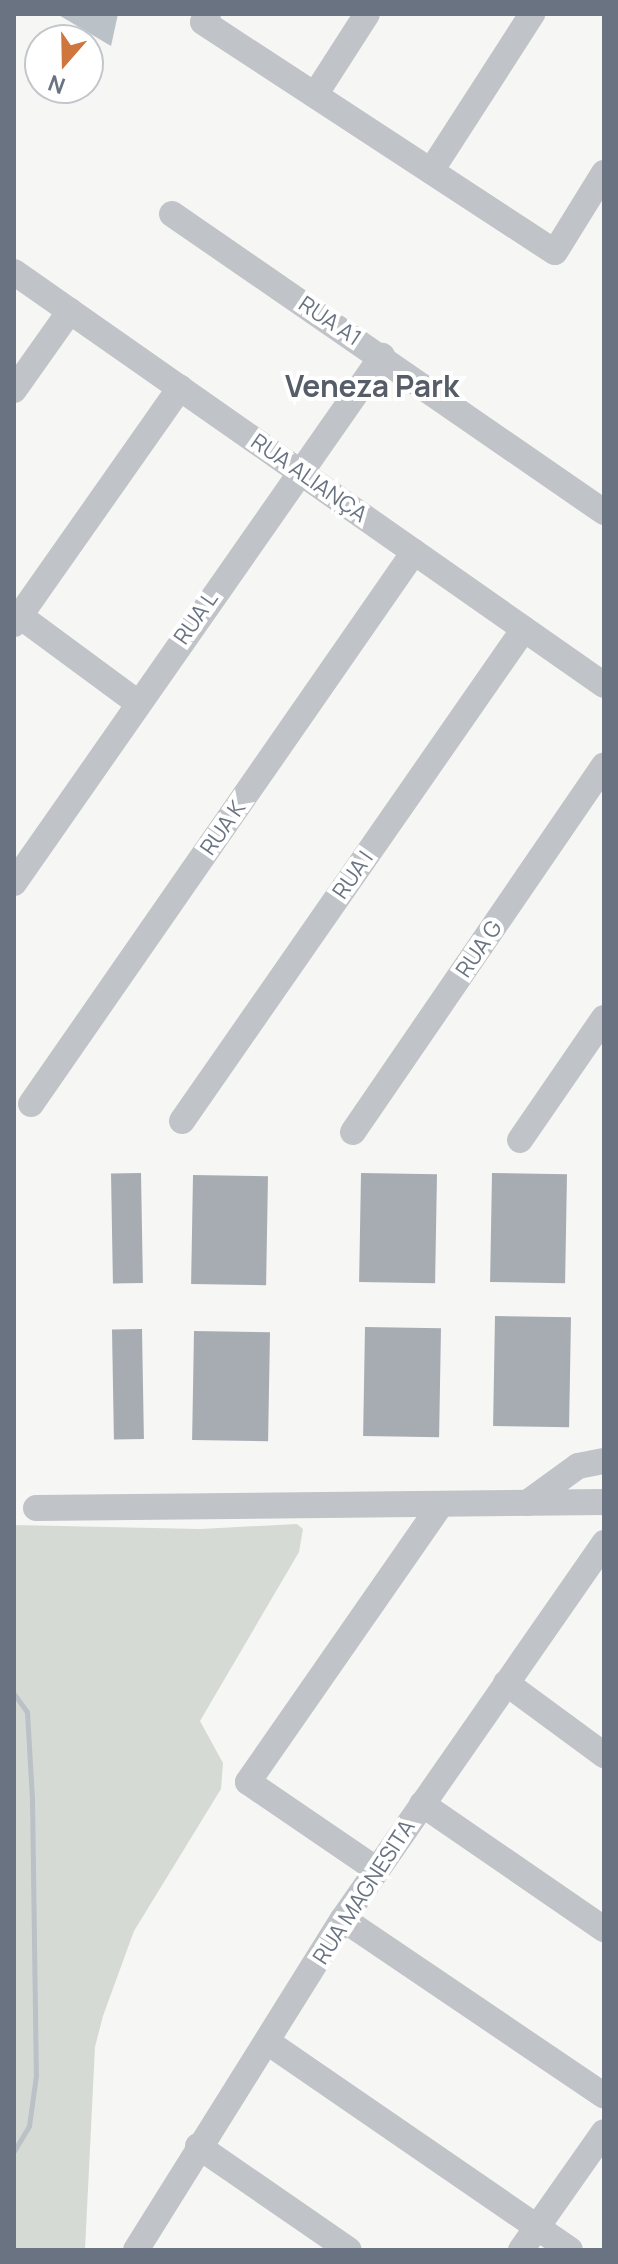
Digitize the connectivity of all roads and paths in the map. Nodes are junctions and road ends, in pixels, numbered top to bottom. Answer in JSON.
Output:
{"nodes":[{"id":1,"x":208,"y":14,"type":"edge"},
{"id":2,"x":367,"y":14,"type":"edge"},
{"id":3,"x":532,"y":14,"type":"edge"},
{"id":4,"x":315,"y":95,"type":"junction"},
{"id":5,"x":431,"y":171,"type":"junction"},
{"id":6,"x":604,"y":173,"type":"edge"},
{"id":7,"x":172,"y":214,"type":"dead end"},
{"id":8,"x":14,"y":272,"type":"edge"},
{"id":9,"x":70,"y":311,"type":"junction"},
{"id":10,"x":382,"y":356,"type":"junction"},
{"id":11,"x":180,"y":388,"type":"junction"},
{"id":12,"x":14,"y":390,"type":"edge"},
{"id":13,"x":298,"y":470,"type":"junction"},
{"id":14,"x":604,"y":512,"type":"edge"},
{"id":15,"x":414,"y":552,"type":"junction"},
{"id":16,"x":17,"y":620,"type":"edge"},
{"id":17,"x":524,"y":629,"type":"junction"},
{"id":18,"x":604,"y":685,"type":"edge"},
{"id":19,"x":138,"y":703,"type":"junction"},
{"id":20,"x":604,"y":766,"type":"edge"},
{"id":21,"x":14,"y":883,"type":"edge"},
{"id":22,"x":604,"y":1018,"type":"edge"},
{"id":23,"x":31,"y":1104,"type":"dead end"},
{"id":24,"x":182,"y":1121,"type":"dead end"},
{"id":25,"x":353,"y":1132,"type":"dead end"},
{"id":26,"x":520,"y":1140,"type":"dead end"},
{"id":27,"x":604,"y":1461,"type":"edge"},
{"id":28,"x":604,"y":1502,"type":"edge"},
{"id":29,"x":527,"y":1503,"type":"junction"},
{"id":30,"x":441,"y":1504,"type":"junction"},
{"id":31,"x":36,"y":1508,"type":"dead end"},
{"id":32,"x":604,"y":1543,"type":"edge"},
{"id":33,"x":506,"y":1683,"type":"junction"},
{"id":34,"x":604,"y":1755,"type":"edge"},
{"id":35,"x":422,"y":1804,"type":"junction"},
{"id":36,"x":377,"y":1870,"type":"junction"},
{"id":37,"x":343,"y":1919,"type":"junction"},
{"id":38,"x":604,"y":1929,"type":"edge"},
{"id":39,"x":269,"y":2043,"type":"junction"},
{"id":40,"x":604,"y":2096,"type":"edge"},
{"id":41,"x":604,"y":2132,"type":"edge"},
{"id":42,"x":198,"y":2146,"type":"junction"},
{"id":43,"x":537,"y":2228,"type":"junction"},
{"id":44,"x":136,"y":2250,"type":"edge"},
{"id":45,"x":349,"y":2250,"type":"edge"},
{"id":46,"x":521,"y":2250,"type":"edge"},
{"id":47,"x":570,"y":2250,"type":"edge"}],
"edges":[{"from":1,"to":4,"type":"street"},
{"from":2,"to":4,"type":"street"},
{"from":3,"to":5,"type":"street"},
{"from":4,"to":5,"type":"street"},
{"from":5,"to":6,"type":"street"},
{"from":7,"to":10,"type":"street","name":"RUA A1"},
{"from":8,"to":9,"type":"street","name":"RUA ALIANÇA"},
{"from":9,"to":11,"type":"street","name":"RUA ALIANÇA"},
{"from":9,"to":12,"type":"street"},
{"from":10,"to":13,"type":"street","name":"RUA L"},
{"from":10,"to":14,"type":"street","name":"RUA A1"},
{"from":11,"to":13,"type":"street","name":"RUA ALIANÇA"},
{"from":11,"to":16,"type":"street"},
{"from":13,"to":15,"type":"street","name":"RUA ALIANÇA"},
{"from":13,"to":19,"type":"street","name":"RUA L"},
{"from":15,"to":17,"type":"street","name":"RUA ALIANÇA"},
{"from":15,"to":23,"type":"street","name":"RUA K"},
{"from":16,"to":19,"type":"street"},
{"from":17,"to":18,"type":"street","name":"RUA ALIANÇA"},
{"from":17,"to":24,"type":"street","name":"RUA I"},
{"from":19,"to":21,"type":"street","name":"RUA L"},
{"from":20,"to":25,"type":"street","name":"RUA G"},
{"from":22,"to":26,"type":"street"},
{"from":27,"to":28,"type":"street"},
{"from":27,"to":29,"type":"street"},
{"from":28,"to":29,"type":"street"},
{"from":29,"to":30,"type":"street"},
{"from":30,"to":31,"type":"street"},
{"from":30,"to":36,"type":"street"},
{"from":32,"to":33,"type":"street","name":"RUA MAGNESITA"},
{"from":33,"to":34,"type":"street"},
{"from":33,"to":35,"type":"street","name":"RUA MAGNESITA"},
{"from":35,"to":36,"type":"street","name":"RUA MAGNESITA"},
{"from":35,"to":38,"type":"street"},
{"from":36,"to":37,"type":"street","name":"RUA MAGNESITA"},
{"from":37,"to":39,"type":"street","name":"RUA MAGNESITA"},
{"from":37,"to":40,"type":"street"},
{"from":39,"to":42,"type":"street","name":"RUA MAGNESITA"},
{"from":39,"to":43,"type":"street"},
{"from":41,"to":43,"type":"street"},
{"from":42,"to":44,"type":"street","name":"RUA MAGNESITA"},
{"from":42,"to":45,"type":"street"},
{"from":43,"to":46,"type":"street"},
{"from":43,"to":47,"type":"street"}]}
